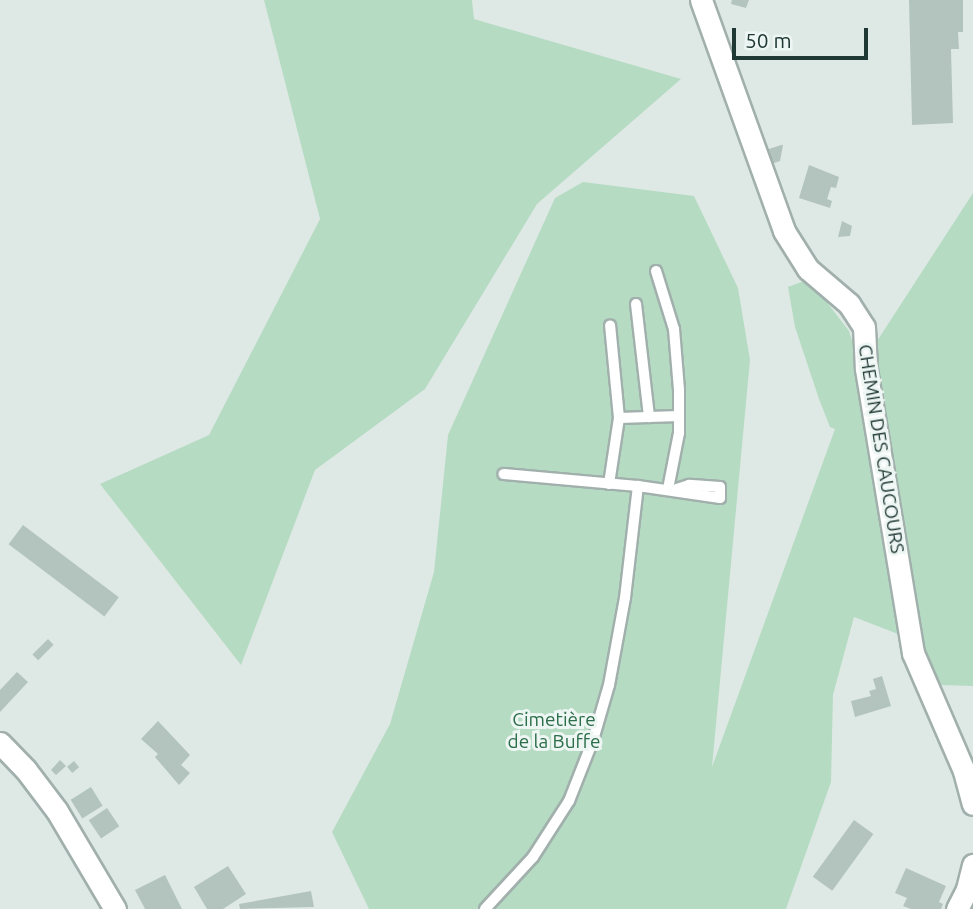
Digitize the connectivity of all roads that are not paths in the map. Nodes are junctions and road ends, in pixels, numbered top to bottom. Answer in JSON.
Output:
{"nodes":[{"id":1,"x":701,"y":0,"type":"edge"},
{"id":2,"x":656,"y":271,"type":"dead end"},
{"id":3,"x":636,"y":304,"type":"dead end"},
{"id":4,"x":610,"y":325,"type":"dead end"},
{"id":5,"x":679,"y":416,"type":"junction"},
{"id":6,"x":649,"y":417,"type":"junction"},
{"id":7,"x":619,"y":418,"type":"junction"},
{"id":8,"x":504,"y":474,"type":"dead end"},
{"id":9,"x":609,"y":484,"type":"junction"},
{"id":10,"x":638,"y":486,"type":"junction"},
{"id":11,"x":0,"y":743,"type":"edge"},
{"id":12,"x":973,"y":804,"type":"edge"},
{"id":13,"x":973,"y":865,"type":"edge"},
{"id":14,"x":115,"y":909,"type":"edge"},
{"id":15,"x":485,"y":909,"type":"edge"},
{"id":16,"x":957,"y":909,"type":"edge"}],
"edges":[{"from":1,"to":12,"type":"street","name":"CHEMIN DES CAUCOURS"},
{"from":2,"to":5,"type":"lane"},
{"from":3,"to":6,"type":"lane"},
{"from":4,"to":7,"type":"lane"},
{"from":5,"to":6,"type":"lane"},
{"from":5,"to":10,"type":"lane"},
{"from":6,"to":7,"type":"lane"},
{"from":7,"to":9,"type":"lane"},
{"from":8,"to":9,"type":"lane"},
{"from":9,"to":10,"type":"lane"},
{"from":10,"to":15,"type":"lane"},
{"from":11,"to":14,"type":"street"},
{"from":13,"to":16,"type":"street"}]}
